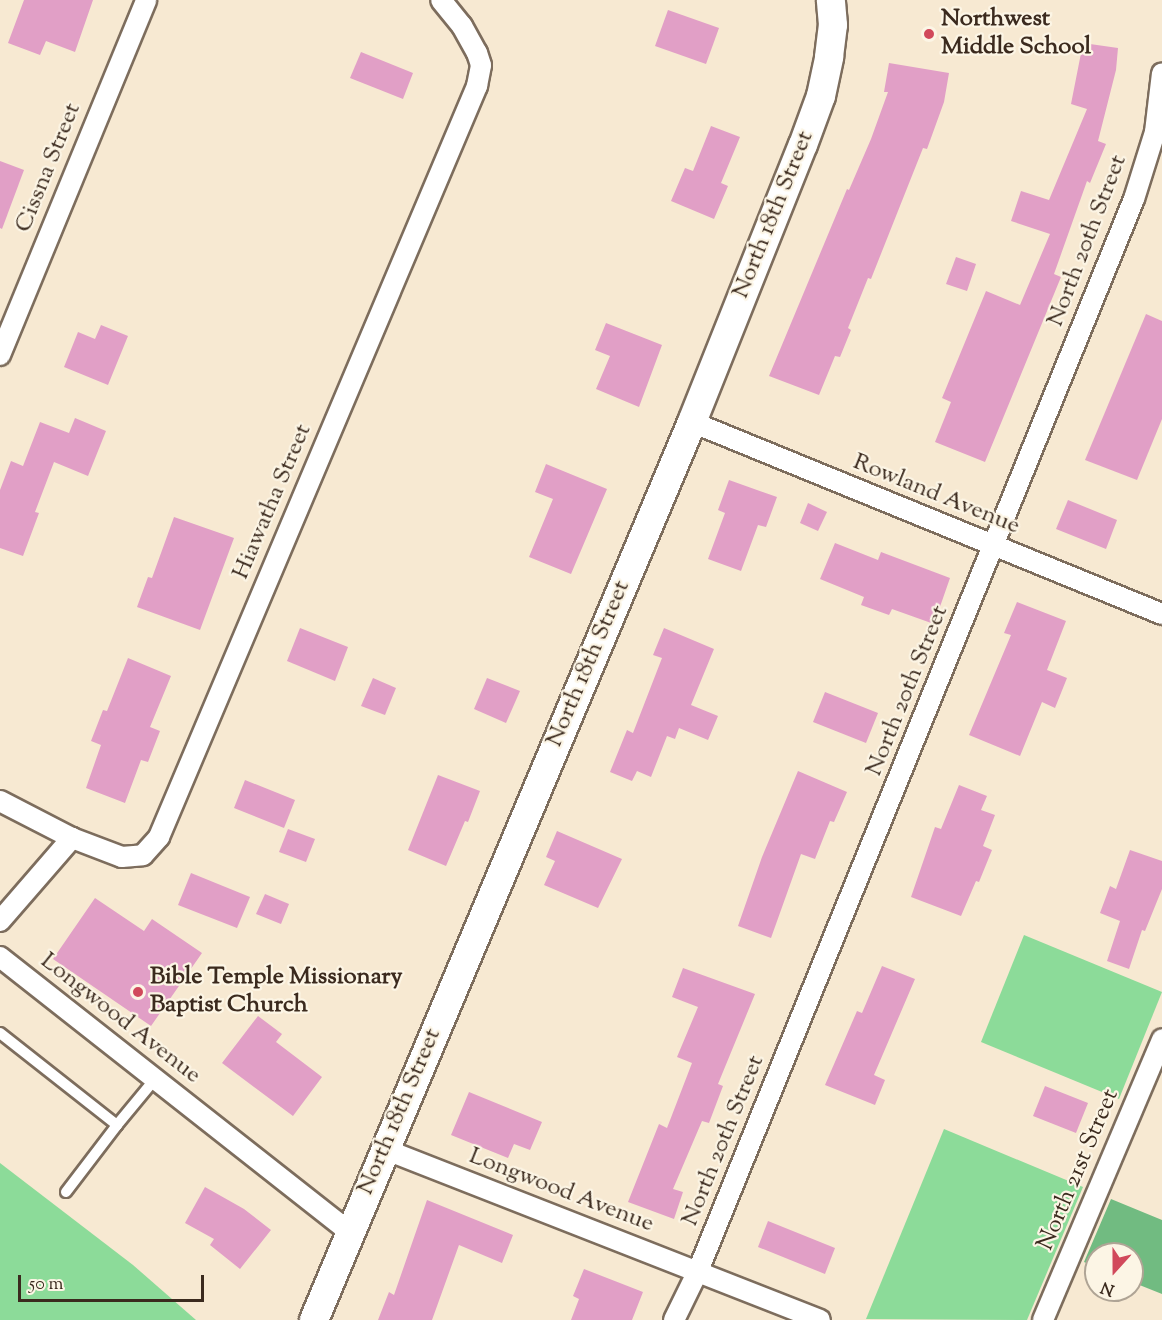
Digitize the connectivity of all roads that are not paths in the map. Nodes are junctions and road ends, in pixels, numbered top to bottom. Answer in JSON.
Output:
{"nodes":[{"id":1,"x":146,"y":0,"type":"edge"},
{"id":2,"x":441,"y":0,"type":"edge"},
{"id":3,"x":831,"y":0,"type":"edge"},
{"id":4,"x":1162,"y":74,"type":"edge"},
{"id":5,"x":0,"y":355,"type":"edge"},
{"id":6,"x":692,"y":422,"type":"junction"},
{"id":7,"x":995,"y":546,"type":"junction"},
{"id":8,"x":1162,"y":614,"type":"edge"},
{"id":9,"x":0,"y":801,"type":"edge"},
{"id":10,"x":72,"y":838,"type":"junction"},
{"id":11,"x":0,"y":921,"type":"edge"},
{"id":12,"x":0,"y":957,"type":"edge"},
{"id":13,"x":0,"y":1033,"type":"edge"},
{"id":14,"x":1162,"y":1039,"type":"edge"},
{"id":15,"x":155,"y":1078,"type":"junction"},
{"id":16,"x":117,"y":1125,"type":"junction"},
{"id":17,"x":384,"y":1149,"type":"junction"},
{"id":18,"x":66,"y":1192,"type":"dead end"},
{"id":19,"x":350,"y":1232,"type":"junction"},
{"id":20,"x":698,"y":1271,"type":"junction"},
{"id":21,"x":314,"y":1320,"type":"edge"},
{"id":22,"x":674,"y":1320,"type":"edge"},
{"id":23,"x":820,"y":1320,"type":"edge"},
{"id":24,"x":1043,"y":1320,"type":"edge"}],
"edges":[{"from":1,"to":5,"type":"street","name":"Cissna Street"},
{"from":2,"to":10,"type":"street","name":"Hiawatha Street"},
{"from":3,"to":6,"type":"main road","name":"North 18th Street"},
{"from":4,"to":7,"type":"street","name":"North 20th Street"},
{"from":6,"to":7,"type":"street","name":"Rowland Avenue"},
{"from":6,"to":17,"type":"main road","name":"North 18th Street"},
{"from":7,"to":8,"type":"street","name":"Rowland Avenue"},
{"from":7,"to":20,"type":"street","name":"North 20th Street"},
{"from":9,"to":10,"type":"street"},
{"from":10,"to":11,"type":"street"},
{"from":12,"to":15,"type":"street","name":"Longwood Avenue"},
{"from":13,"to":16,"type":"lane"},
{"from":14,"to":24,"type":"street","name":"North 21st Street"},
{"from":15,"to":16,"type":"lane"},
{"from":15,"to":19,"type":"street","name":"Longwood Avenue"},
{"from":16,"to":18,"type":"lane"},
{"from":17,"to":19,"type":"main road","name":"North 18th Street"},
{"from":17,"to":20,"type":"street","name":"Longwood Avenue"},
{"from":19,"to":21,"type":"main road","name":"North 18th Street"},
{"from":20,"to":22,"type":"street","name":"North 20th Street"},
{"from":20,"to":23,"type":"street","name":"Longwood Avenue"}]}
